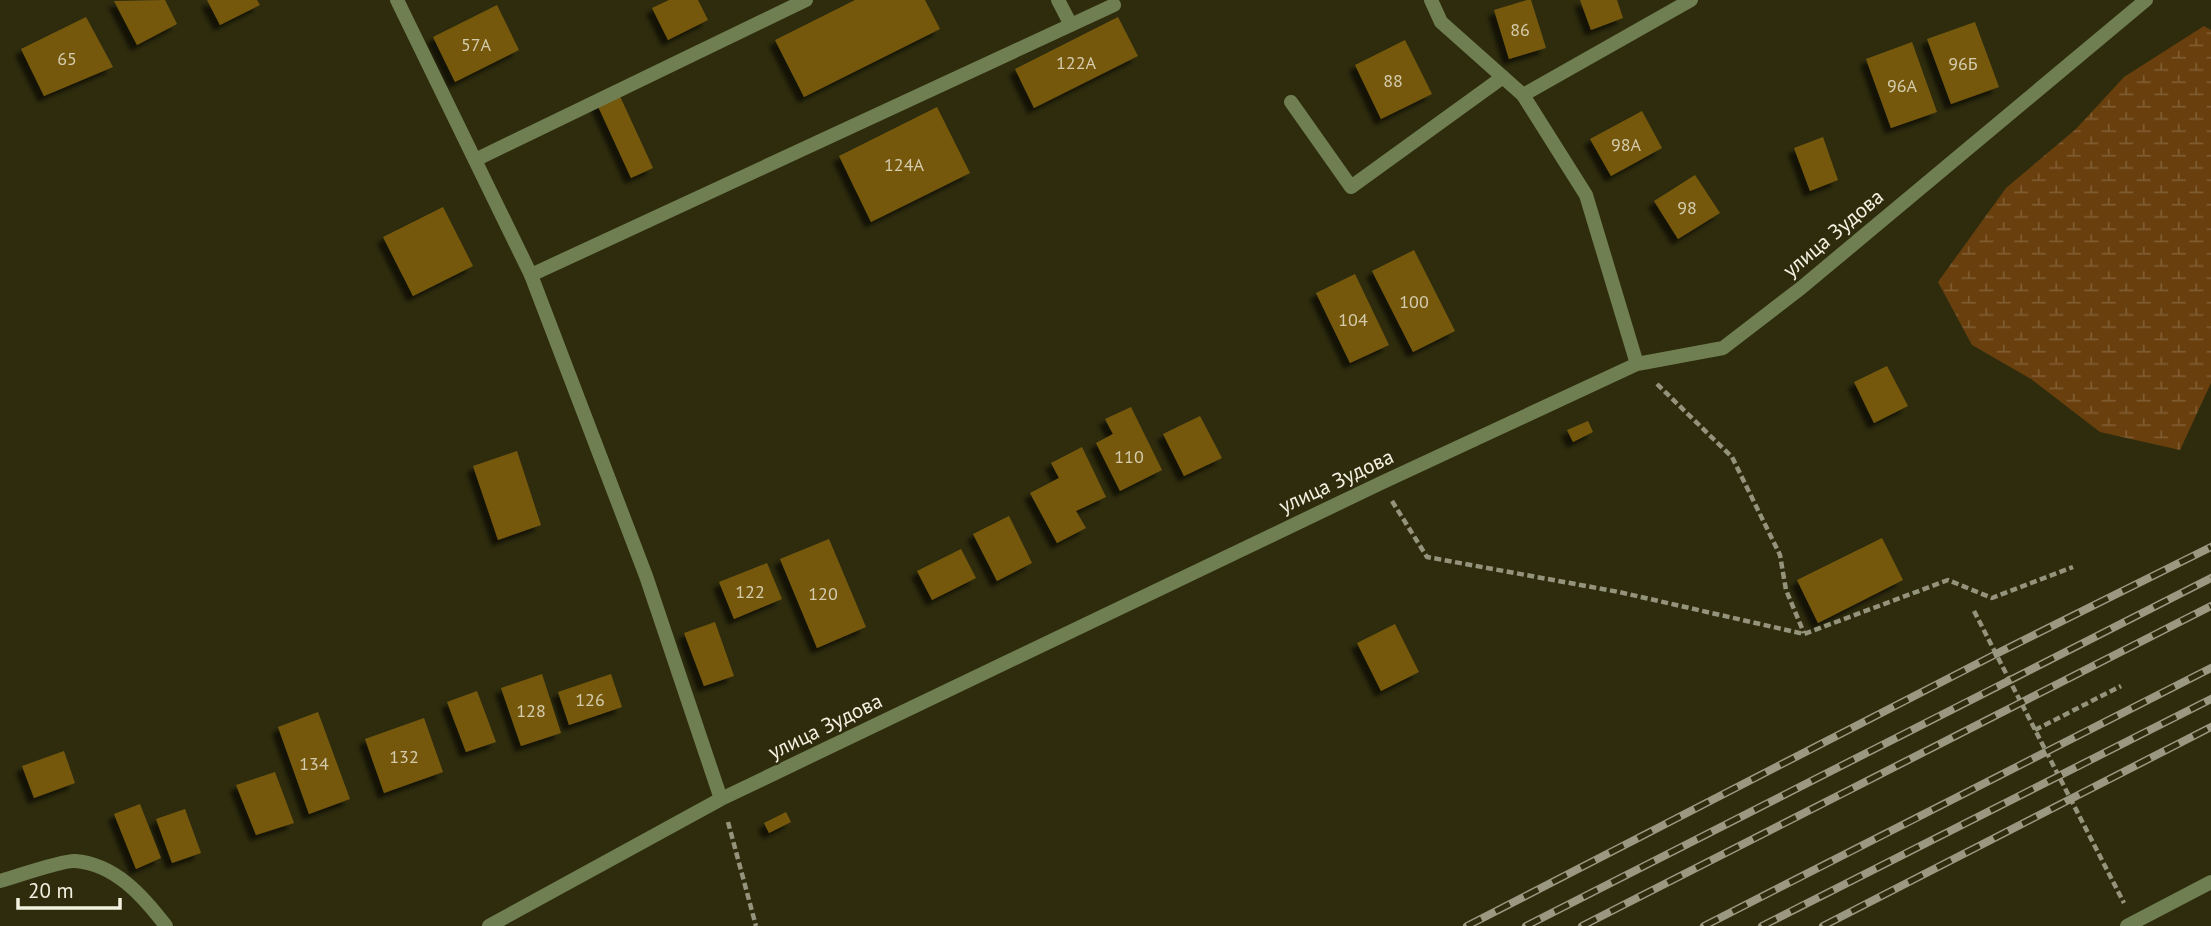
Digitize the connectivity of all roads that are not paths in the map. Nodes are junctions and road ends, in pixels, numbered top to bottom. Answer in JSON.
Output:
{"nodes":[{"id":1,"x":397,"y":0,"type":"edge"},
{"id":2,"x":806,"y":0,"type":"edge"},
{"id":3,"x":1058,"y":0,"type":"edge"},
{"id":4,"x":1431,"y":0,"type":"edge"},
{"id":5,"x":1691,"y":0,"type":"edge"},
{"id":6,"x":2146,"y":0,"type":"edge"},
{"id":7,"x":1114,"y":5,"type":"dead end"},
{"id":8,"x":1071,"y":25,"type":"junction"},
{"id":9,"x":1503,"y":77,"type":"junction"},
{"id":10,"x":1523,"y":95,"type":"junction"},
{"id":11,"x":1291,"y":102,"type":"dead end"},
{"id":12,"x":475,"y":160,"type":"junction"},
{"id":13,"x":531,"y":275,"type":"junction"},
{"id":14,"x":1637,"y":364,"type":"junction"},
{"id":15,"x":721,"y":799,"type":"junction"},
{"id":16,"x":0,"y":881,"type":"edge"},
{"id":17,"x":2211,"y":883,"type":"edge"},
{"id":18,"x":2130,"y":924,"type":"edge"},
{"id":19,"x":166,"y":926,"type":"edge"},
{"id":20,"x":489,"y":926,"type":"edge"}],
"edges":[{"from":1,"to":12,"type":"street"},
{"from":2,"to":12,"type":"street"},
{"from":3,"to":8,"type":"street"},
{"from":4,"to":9,"type":"street"},
{"from":5,"to":10,"type":"street"},
{"from":6,"to":14,"type":"street","name":"улица Зудова"},
{"from":7,"to":8,"type":"street"},
{"from":8,"to":13,"type":"street"},
{"from":9,"to":10,"type":"street"},
{"from":9,"to":11,"type":"street"},
{"from":10,"to":14,"type":"street"},
{"from":12,"to":13,"type":"street"},
{"from":13,"to":15,"type":"street"},
{"from":14,"to":15,"type":"street","name":"улица Зудова"},
{"from":15,"to":20,"type":"street","name":"улица Зудова"},
{"from":16,"to":19,"type":"street"},
{"from":17,"to":18,"type":"street"}]}
